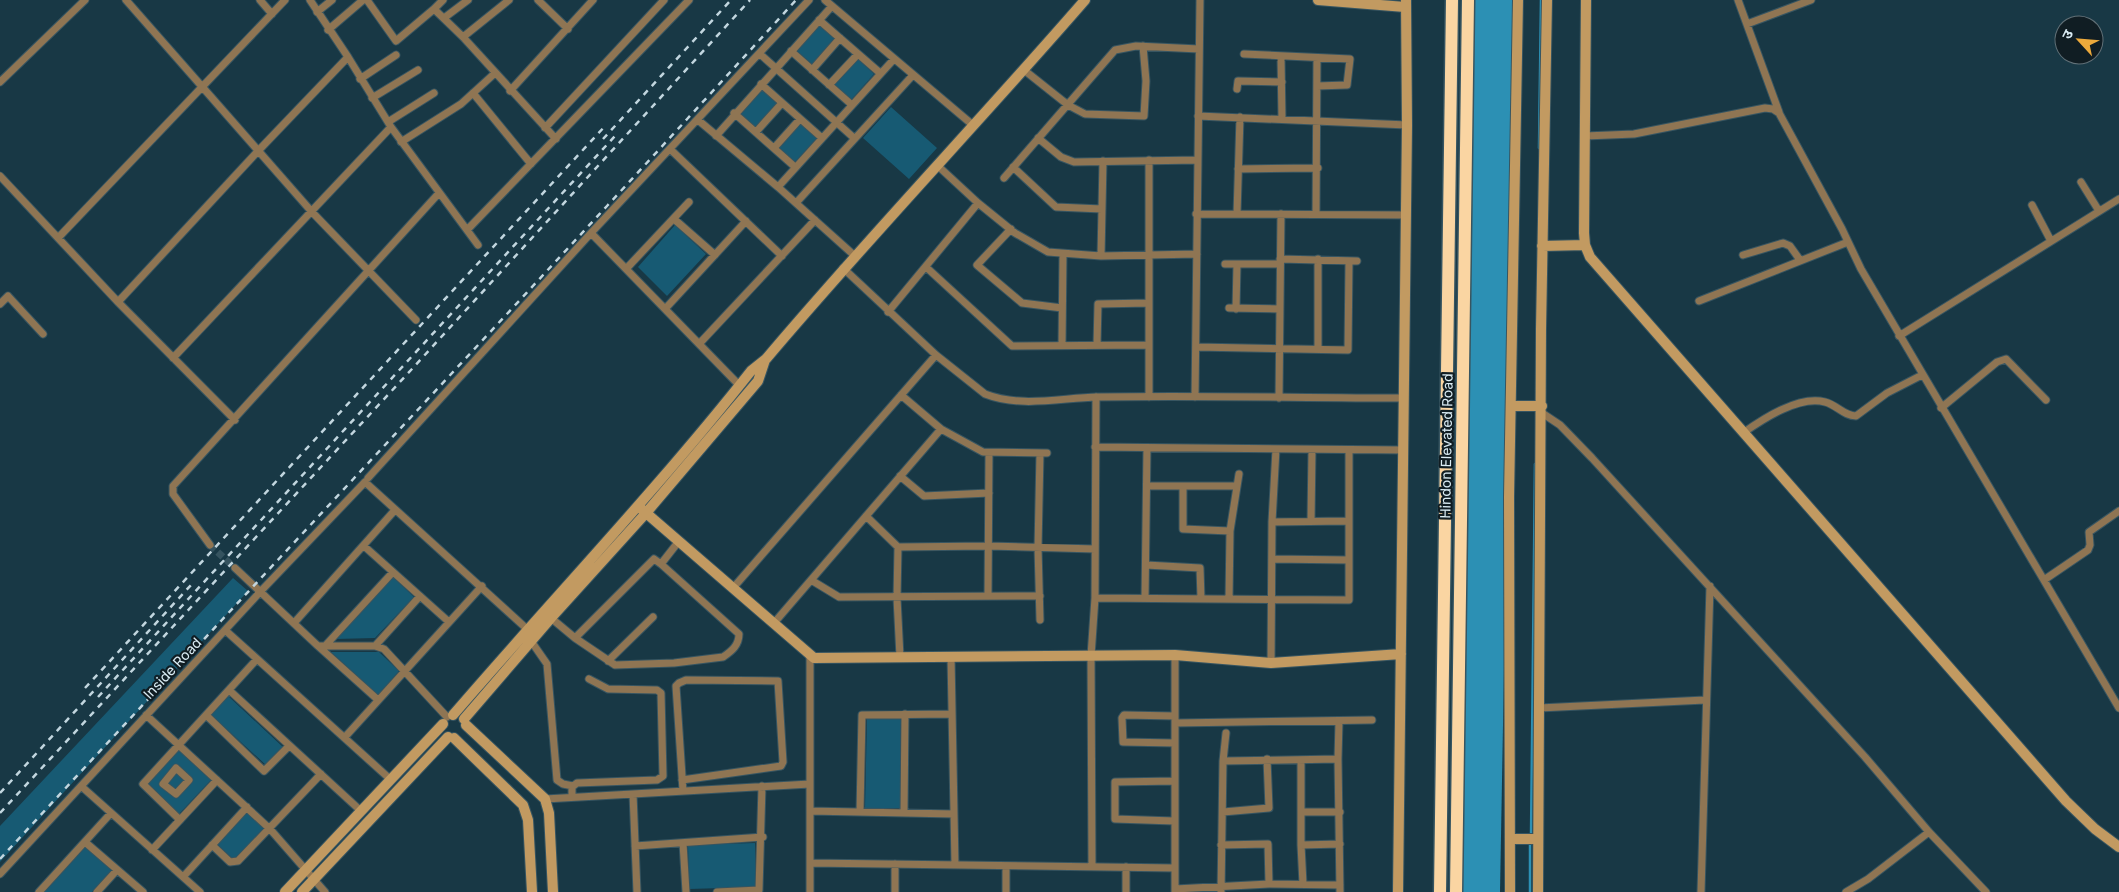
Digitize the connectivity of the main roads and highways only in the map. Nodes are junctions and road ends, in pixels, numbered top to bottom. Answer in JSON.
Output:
{"nodes":[{"id":1,"x":1452,"y":0,"type":"edge"},
{"id":2,"x":1468,"y":0,"type":"edge"},
{"id":3,"x":1440,"y":892,"type":"edge"},
{"id":4,"x":1456,"y":892,"type":"edge"}],
"edges":[{"from":1,"to":3,"type":"highway","name":"Hindon Elevated Road"},
{"from":2,"to":4,"type":"highway","name":"Hindon Elevated Road"}]}
